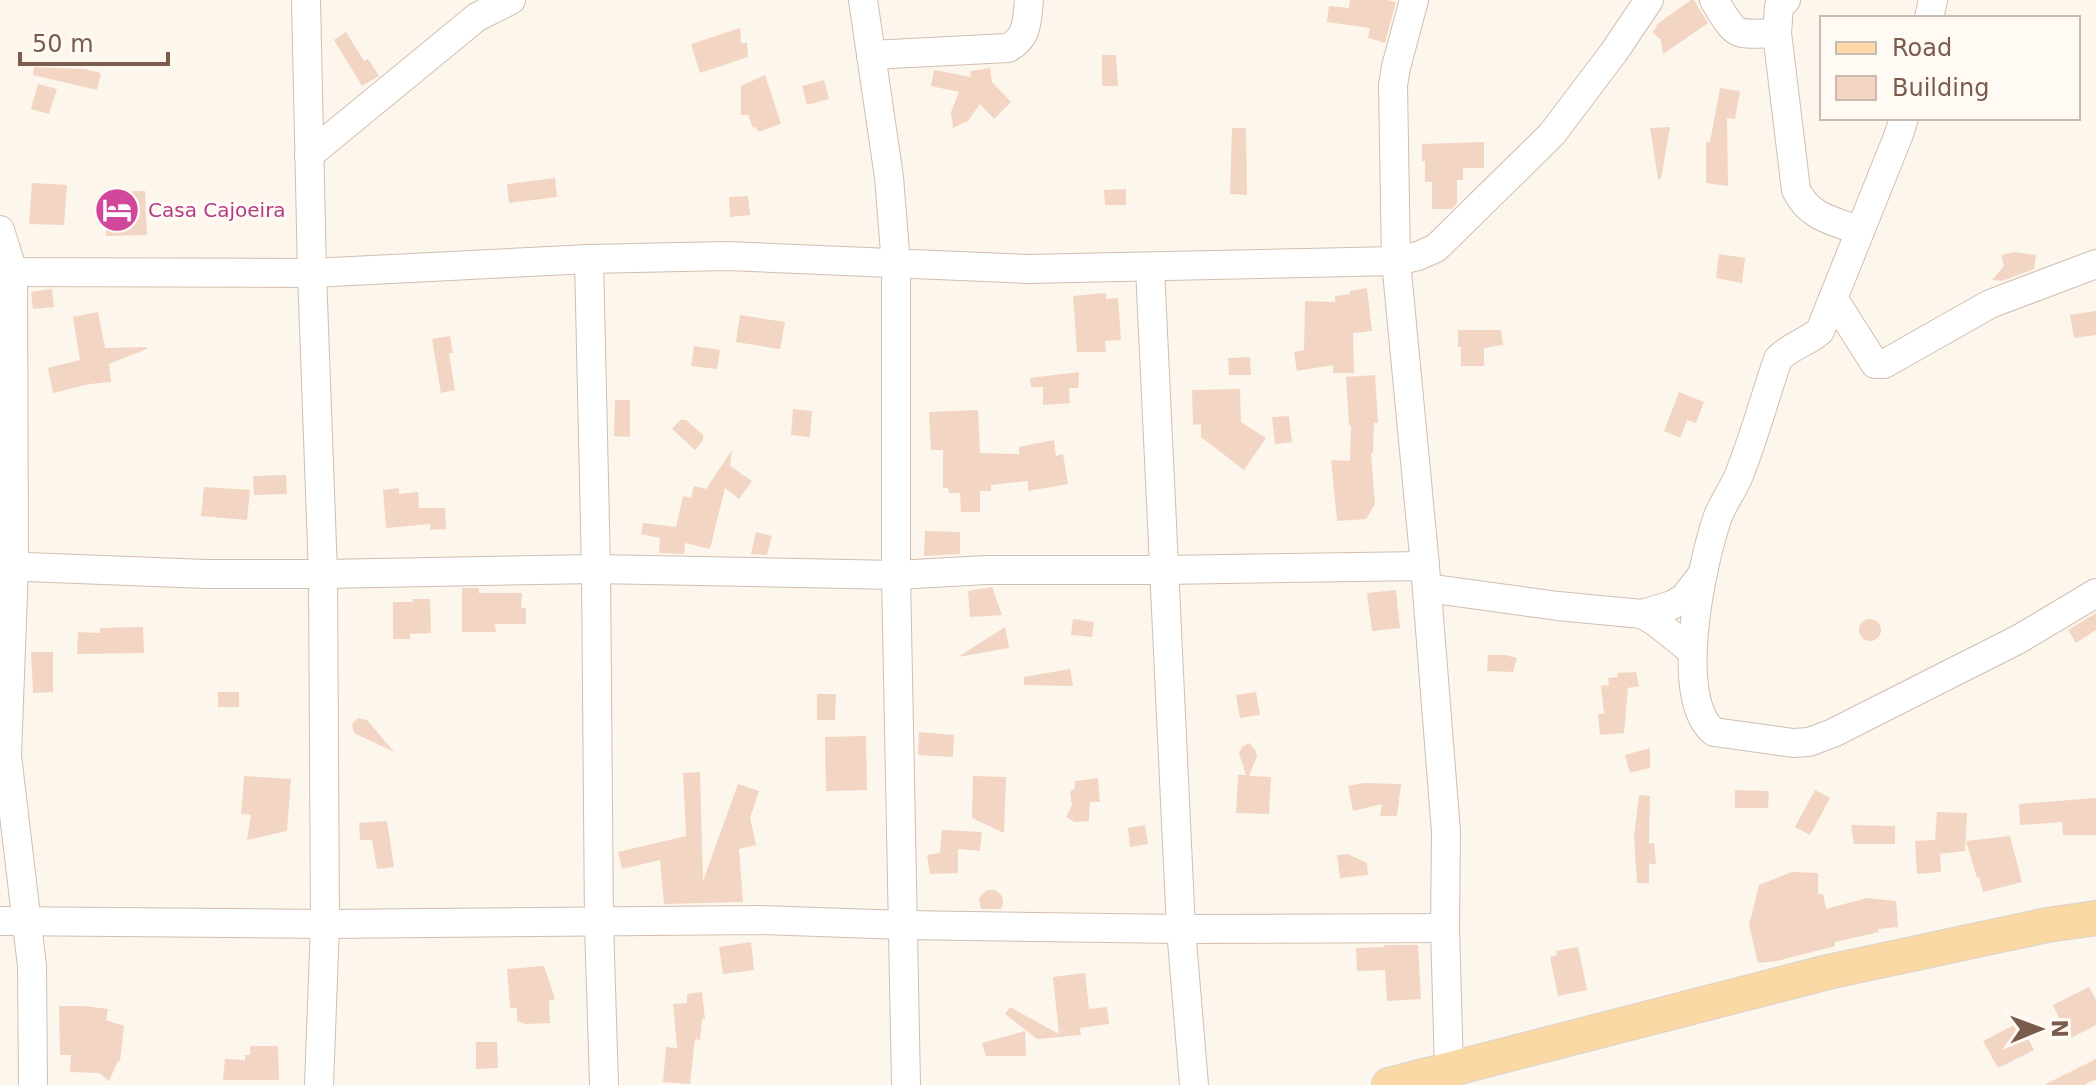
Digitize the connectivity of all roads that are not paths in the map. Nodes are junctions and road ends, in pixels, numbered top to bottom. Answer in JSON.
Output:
{"nodes":[{"id":1,"x":306,"y":0,"type":"edge"},
{"id":2,"x":511,"y":0,"type":"edge"},
{"id":3,"x":863,"y":0,"type":"edge"},
{"id":4,"x":1029,"y":0,"type":"edge"},
{"id":5,"x":1414,"y":0,"type":"edge"},
{"id":6,"x":1649,"y":0,"type":"edge"},
{"id":7,"x":1714,"y":0,"type":"edge"},
{"id":8,"x":1786,"y":0,"type":"edge"},
{"id":9,"x":1777,"y":33,"type":"junction"},
{"id":10,"x":871,"y":55,"type":"junction"},
{"id":11,"x":1903,"y":120,"type":"edge"},
{"id":12,"x":309,"y":155,"type":"junction"},
{"id":13,"x":0,"y":230,"type":"edge"},
{"id":14,"x":1860,"y":231,"type":"junction"},
{"id":15,"x":589,"y":259,"type":"junction"},
{"id":16,"x":1396,"y":261,"type":"junction"},
{"id":17,"x":2096,"y":264,"type":"edge"},
{"id":18,"x":896,"y":265,"type":"junction"},
{"id":19,"x":1150,"y":268,"type":"junction"},
{"id":20,"x":7,"y":272,"type":"edge"},
{"id":21,"x":312,"y":273,"type":"junction"},
{"id":22,"x":1833,"y":298,"type":"junction"},
{"id":23,"x":7,"y":566,"type":"edge"},
{"id":24,"x":596,"y":569,"type":"junction"},
{"id":25,"x":1163,"y":570,"type":"junction"},
{"id":26,"x":323,"y":574,"type":"junction"},
{"id":27,"x":896,"y":575,"type":"junction"},
{"id":28,"x":1701,"y":576,"type":"junction"},
{"id":29,"x":1426,"y":577,"type":"junction"},
{"id":30,"x":2096,"y":593,"type":"edge"},
{"id":31,"x":1642,"y":614,"type":"junction"},
{"id":32,"x":1692,"y":651,"type":"junction"},
{"id":33,"x":2096,"y":918,"type":"edge"},
{"id":34,"x":14,"y":922,"type":"edge"},
{"id":35,"x":599,"y":923,"type":"junction"},
{"id":36,"x":325,"y":924,"type":"junction"},
{"id":37,"x":903,"y":925,"type":"junction"},
{"id":38,"x":1445,"y":928,"type":"junction"},
{"id":39,"x":1181,"y":929,"type":"junction"},
{"id":40,"x":1449,"y":1069,"type":"junction"},
{"id":41,"x":33,"y":1085,"type":"edge"},
{"id":42,"x":319,"y":1085,"type":"edge"},
{"id":43,"x":604,"y":1085,"type":"edge"},
{"id":44,"x":906,"y":1085,"type":"edge"},
{"id":45,"x":1194,"y":1085,"type":"edge"},
{"id":46,"x":1389,"y":1085,"type":"edge"}],
"edges":[{"from":1,"to":12,"type":"street"},
{"from":2,"to":12,"type":"street"},
{"from":3,"to":10,"type":"street"},
{"from":4,"to":10,"type":"street"},
{"from":5,"to":16,"type":"street"},
{"from":6,"to":16,"type":"street"},
{"from":7,"to":9,"type":"street"},
{"from":8,"to":9,"type":"street"},
{"from":9,"to":14,"type":"street"},
{"from":10,"to":18,"type":"street"},
{"from":11,"to":14,"type":"street"},
{"from":12,"to":21,"type":"street"},
{"from":13,"to":20,"type":"street"},
{"from":14,"to":22,"type":"street"},
{"from":15,"to":18,"type":"street"},
{"from":15,"to":21,"type":"street"},
{"from":15,"to":24,"type":"street"},
{"from":16,"to":19,"type":"street"},
{"from":16,"to":29,"type":"street"},
{"from":17,"to":22,"type":"street"},
{"from":18,"to":19,"type":"street"},
{"from":18,"to":27,"type":"street"},
{"from":19,"to":25,"type":"street"},
{"from":20,"to":21,"type":"street"},
{"from":20,"to":23,"type":"street"},
{"from":21,"to":26,"type":"street"},
{"from":22,"to":28,"type":"street"},
{"from":23,"to":26,"type":"street"},
{"from":23,"to":34,"type":"street"},
{"from":24,"to":26,"type":"street"},
{"from":24,"to":27,"type":"street"},
{"from":24,"to":35,"type":"street"},
{"from":25,"to":27,"type":"street"},
{"from":25,"to":29,"type":"street"},
{"from":25,"to":39,"type":"street"},
{"from":26,"to":36,"type":"street"},
{"from":27,"to":37,"type":"street"},
{"from":28,"to":31,"type":"street"},
{"from":28,"to":32,"type":"street"},
{"from":29,"to":31,"type":"street"},
{"from":29,"to":38,"type":"street"},
{"from":30,"to":32,"type":"street"},
{"from":31,"to":32,"type":"street"},
{"from":33,"to":40,"type":"main road"},
{"from":34,"to":36,"type":"street"},
{"from":34,"to":41,"type":"street"},
{"from":35,"to":36,"type":"street"},
{"from":35,"to":37,"type":"street"},
{"from":35,"to":43,"type":"street"},
{"from":36,"to":42,"type":"street"},
{"from":37,"to":39,"type":"street"},
{"from":37,"to":44,"type":"street"},
{"from":38,"to":39,"type":"street"},
{"from":38,"to":40,"type":"street"},
{"from":39,"to":45,"type":"street"},
{"from":40,"to":46,"type":"main road"}]}
